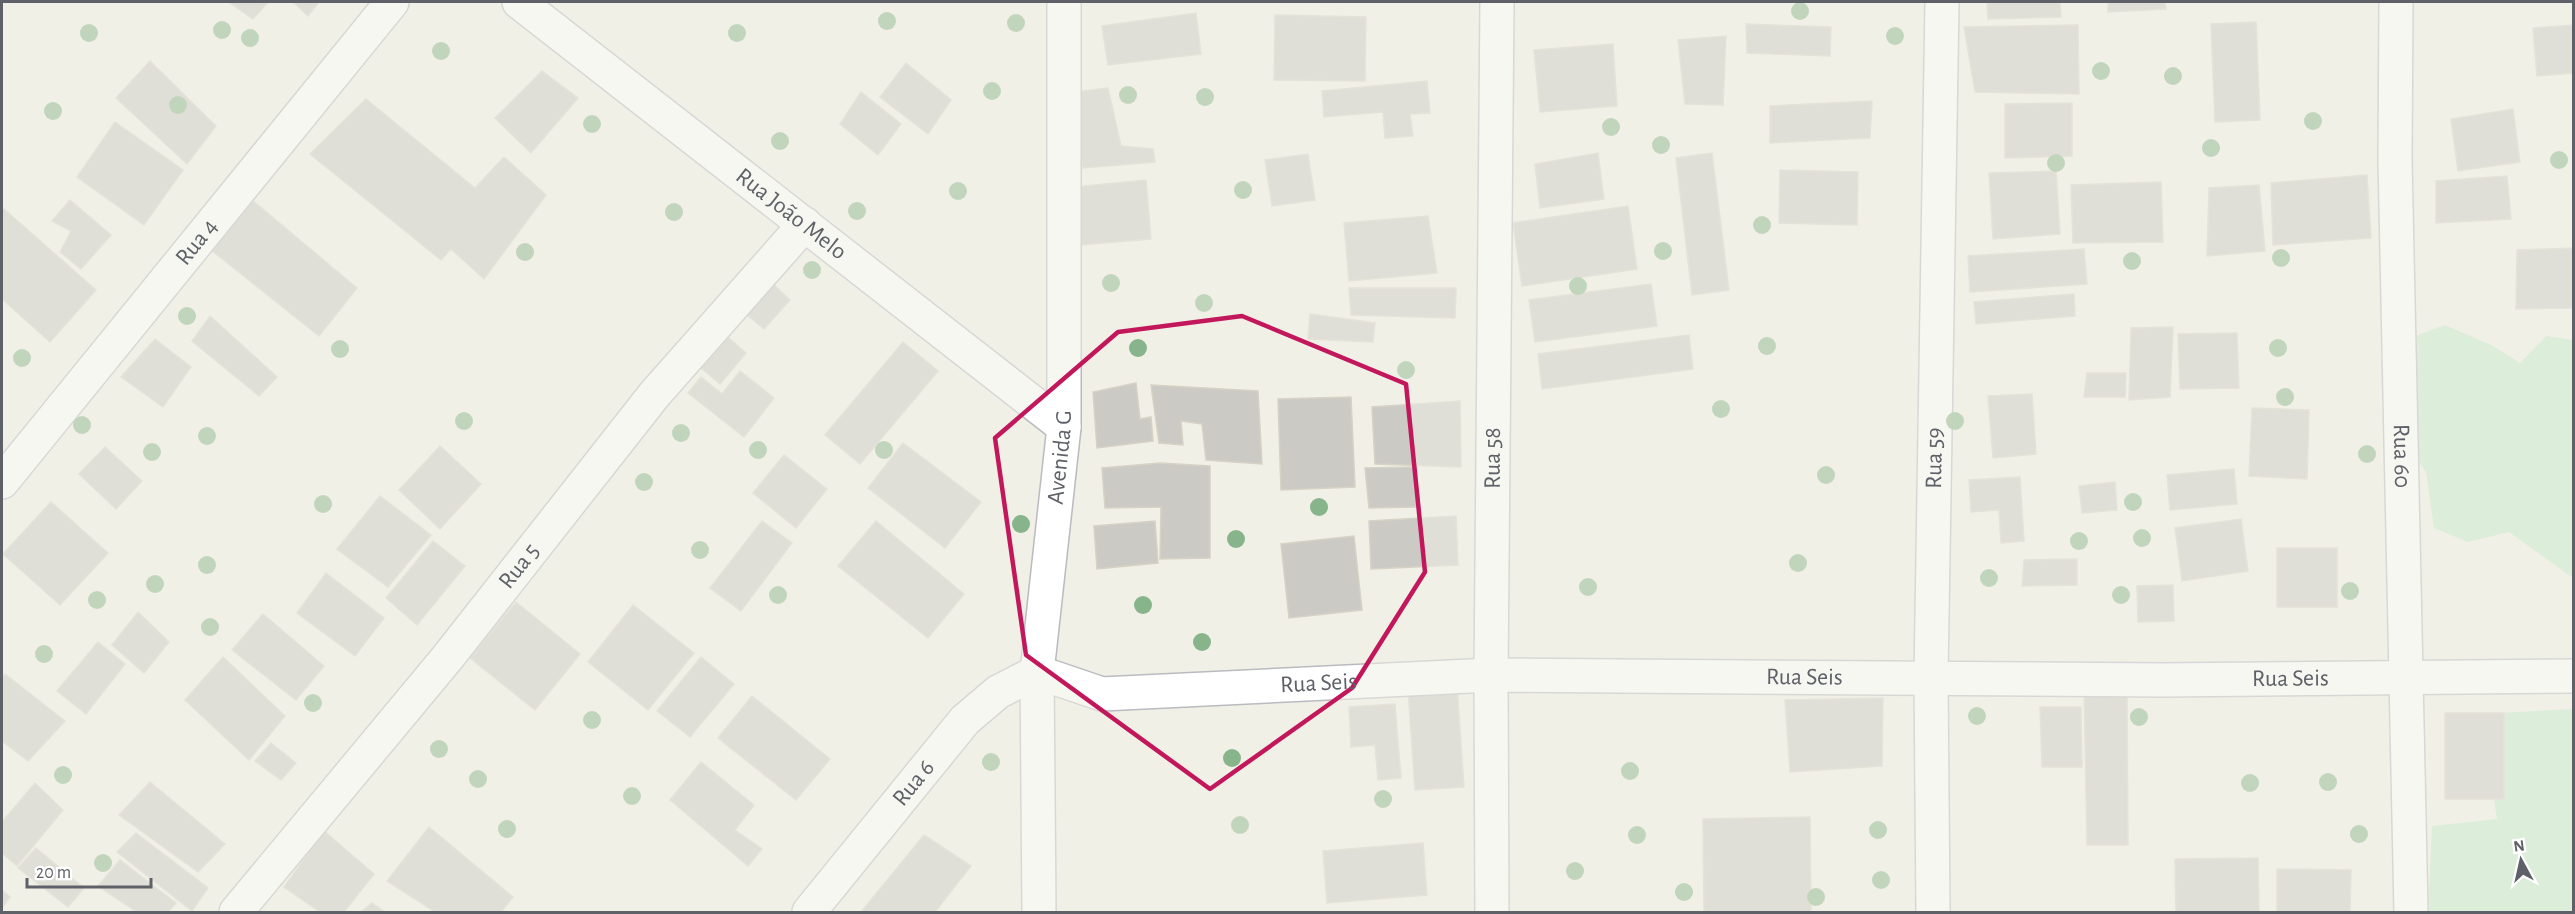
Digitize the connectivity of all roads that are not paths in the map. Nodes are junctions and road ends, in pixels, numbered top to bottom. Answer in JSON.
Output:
{"nodes":[{"id":1,"x":392,"y":2,"type":"edge"},
{"id":2,"x":519,"y":2,"type":"edge"},
{"id":3,"x":1064,"y":2,"type":"edge"},
{"id":4,"x":1497,"y":2,"type":"edge"},
{"id":5,"x":1942,"y":2,"type":"edge"},
{"id":6,"x":2396,"y":2,"type":"edge"},
{"id":7,"x":806,"y":224,"type":"junction"},
{"id":8,"x":1064,"y":427,"type":"junction"},
{"id":9,"x":2,"y":482,"type":"edge"},
{"id":10,"x":1037,"y":672,"type":"junction"},
{"id":11,"x":1491,"y":675,"type":"junction"},
{"id":12,"x":2574,"y":676,"type":"edge"},
{"id":13,"x":1931,"y":677,"type":"junction"},
{"id":14,"x":2406,"y":678,"type":"junction"},
{"id":15,"x":236,"y":912,"type":"edge"},
{"id":16,"x":809,"y":912,"type":"edge"},
{"id":17,"x":1039,"y":912,"type":"edge"},
{"id":18,"x":1491,"y":912,"type":"edge"},
{"id":19,"x":1933,"y":912,"type":"edge"},
{"id":20,"x":2410,"y":912,"type":"edge"}],
"edges":[{"from":1,"to":9,"type":"street","name":"Rua 4"},
{"from":2,"to":7,"type":"street","name":"Rua João Melo"},
{"from":3,"to":8,"type":"street","name":"Avenida G"},
{"from":4,"to":11,"type":"street","name":"Rua 58"},
{"from":5,"to":13,"type":"street","name":"Rua 59"},
{"from":6,"to":14,"type":"street","name":"Rua 60"},
{"from":7,"to":8,"type":"street","name":"Rua João Melo"},
{"from":7,"to":15,"type":"street","name":"Rua 5"},
{"from":8,"to":10,"type":"street","name":"Avenida G"},
{"from":10,"to":11,"type":"street","name":"Rua Seis"},
{"from":10,"to":16,"type":"street","name":"Rua 6"},
{"from":10,"to":17,"type":"street","name":"Avenida G"},
{"from":11,"to":13,"type":"street","name":"Rua Seis"},
{"from":11,"to":18,"type":"street","name":"Rua 58"},
{"from":12,"to":14,"type":"street","name":"Rua Seis"},
{"from":13,"to":14,"type":"street","name":"Rua Seis"},
{"from":13,"to":19,"type":"street","name":"Rua 59"},
{"from":14,"to":20,"type":"street","name":"Rua 60"}]}
